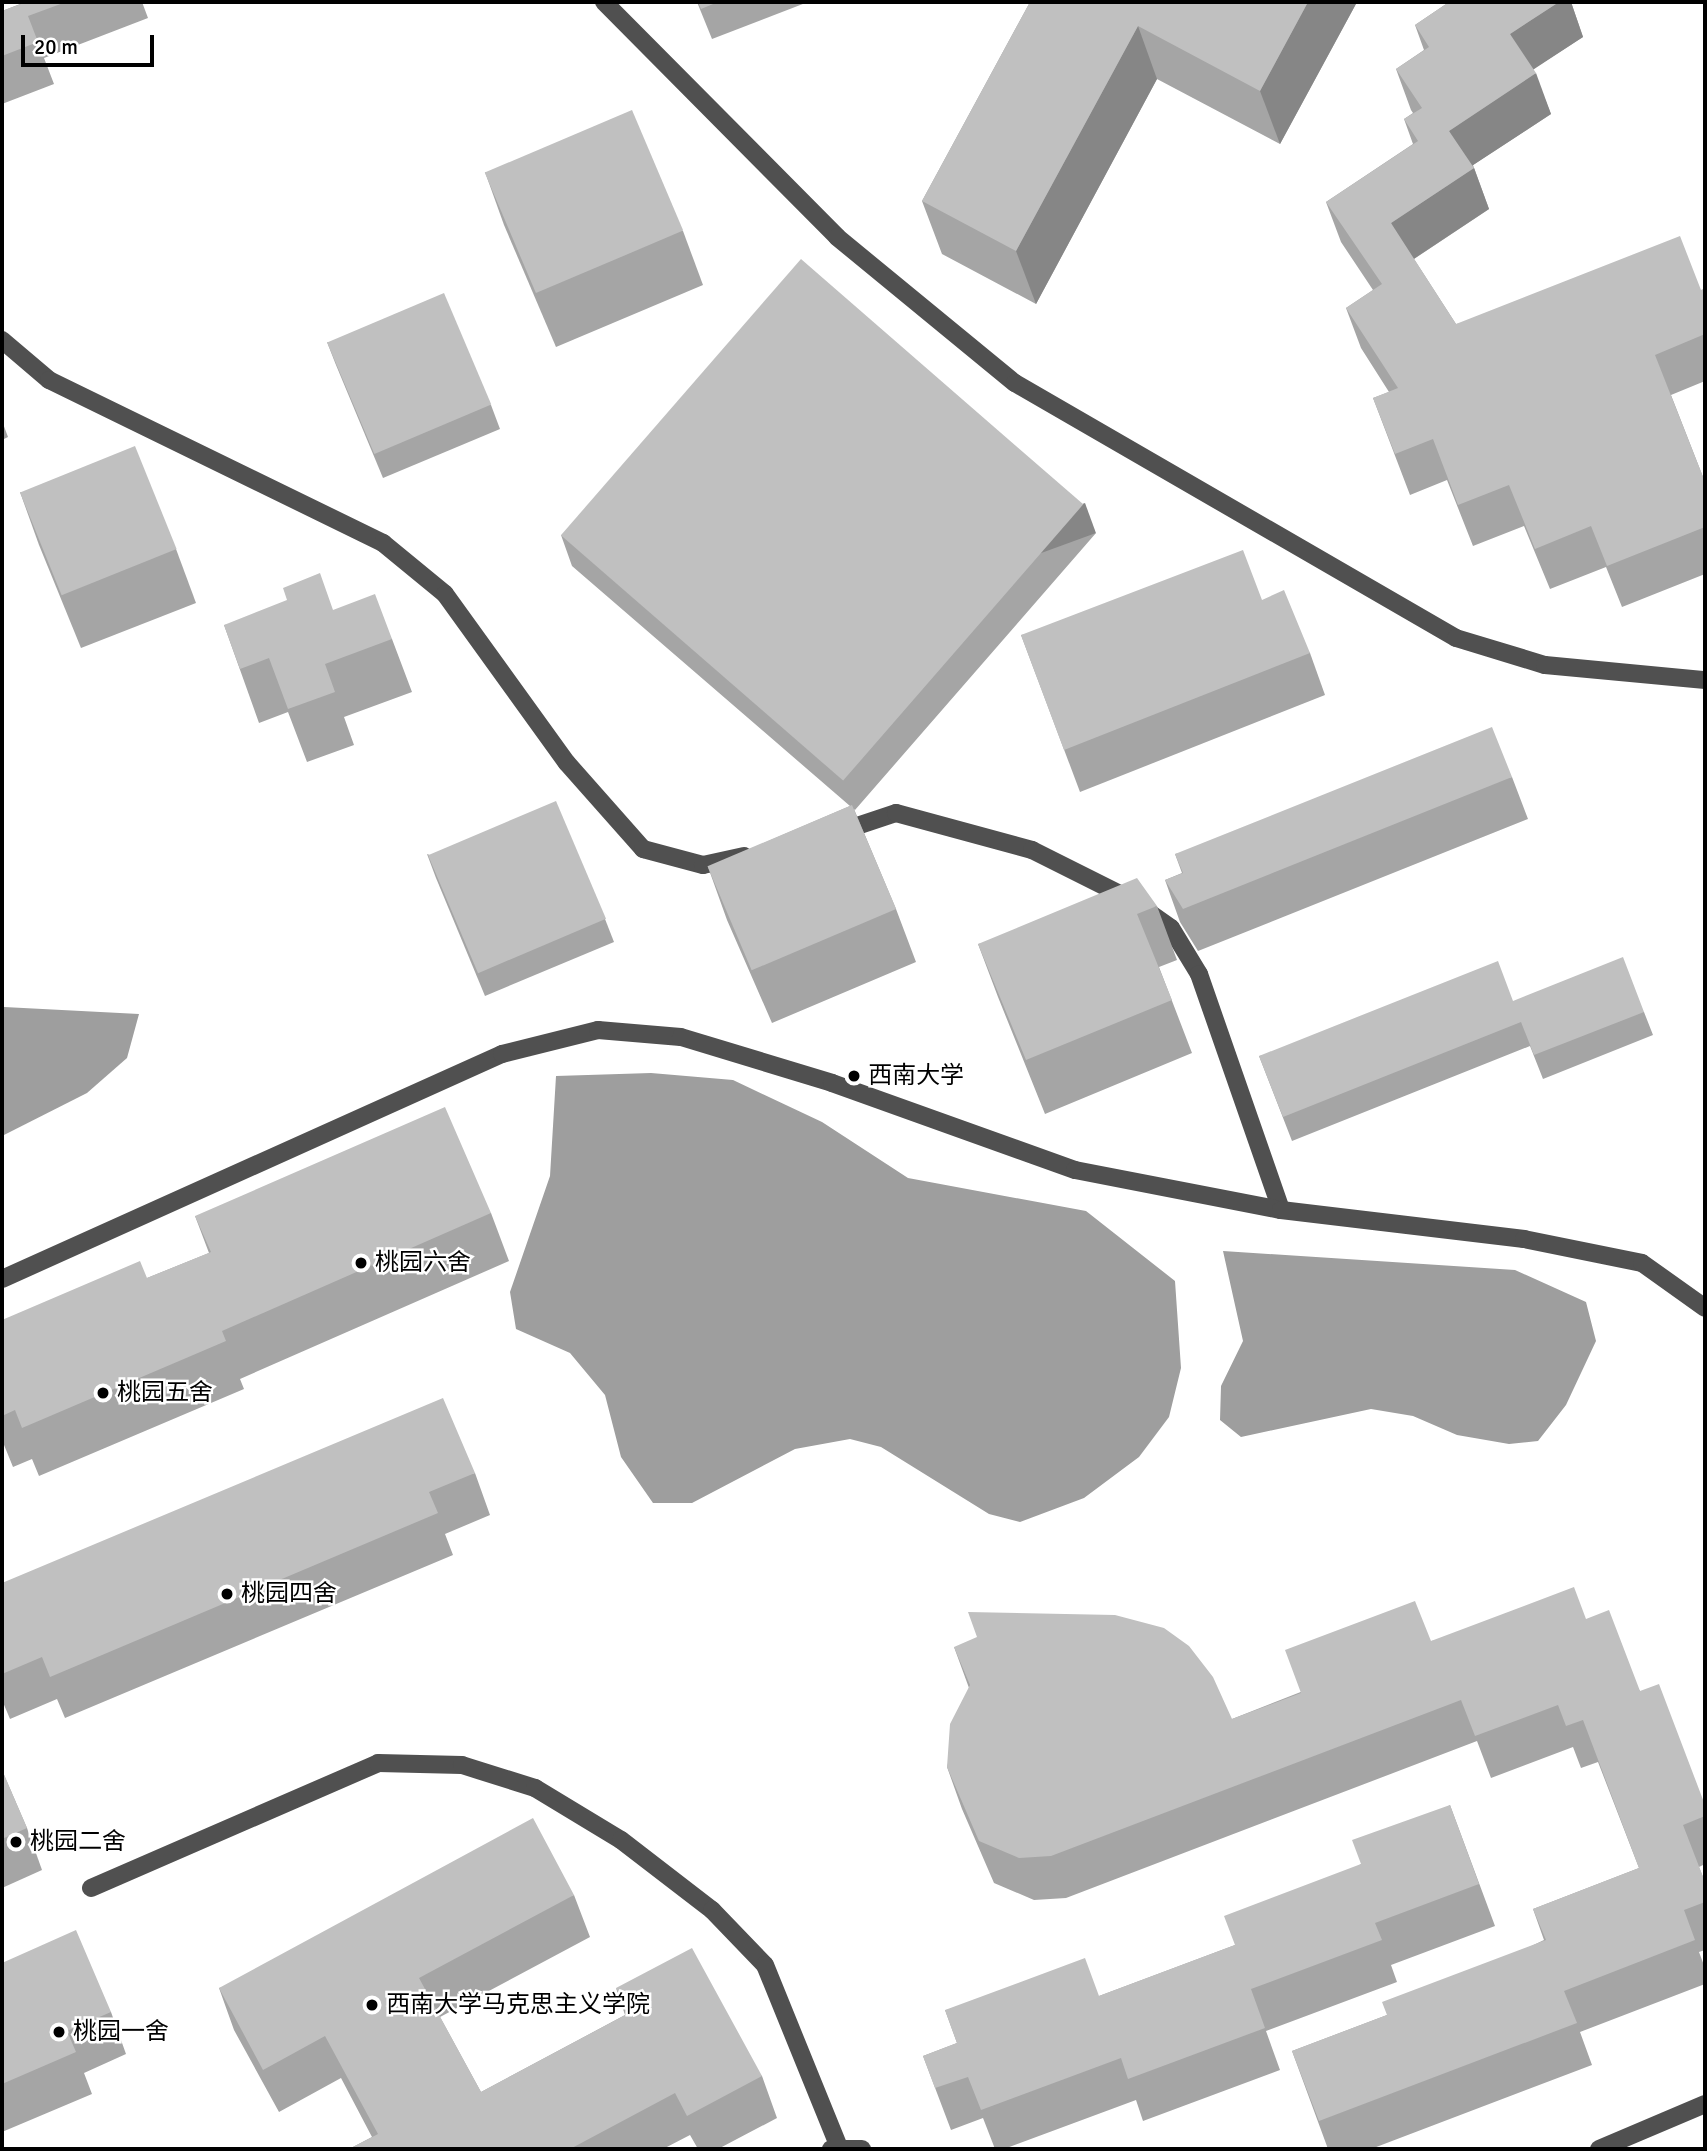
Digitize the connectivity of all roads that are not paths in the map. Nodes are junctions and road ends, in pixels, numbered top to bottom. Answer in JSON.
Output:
{"nodes":[{"id":1,"x":604,"y":2,"type":"edge"},
{"id":2,"x":2,"y":340,"type":"edge"},
{"id":3,"x":1705,"y":680,"type":"edge"},
{"id":4,"x":825,"y":837,"type":"edge"},
{"id":5,"x":764,"y":852,"type":"edge"},
{"id":6,"x":1281,"y":1210,"type":"junction"},
{"id":7,"x":2,"y":1279,"type":"edge"},
{"id":8,"x":1705,"y":1308,"type":"edge"},
{"id":9,"x":91,"y":1888,"type":"dead end"},
{"id":10,"x":1705,"y":2104,"type":"edge"},
{"id":11,"x":835,"y":2148,"type":"edge"},
{"id":12,"x":862,"y":2149,"type":"edge"},
{"id":13,"x":1599,"y":2149,"type":"edge"}],
"edges":[{"from":1,"to":3,"type":"lane"},
{"from":2,"to":5,"type":"lane"},
{"from":4,"to":6,"type":"lane"},
{"from":6,"to":7,"type":"lane"},
{"from":6,"to":8,"type":"lane"},
{"from":9,"to":11,"type":"lane"},
{"from":10,"to":13,"type":"lane"},
{"from":11,"to":12,"type":"lane"}]}
